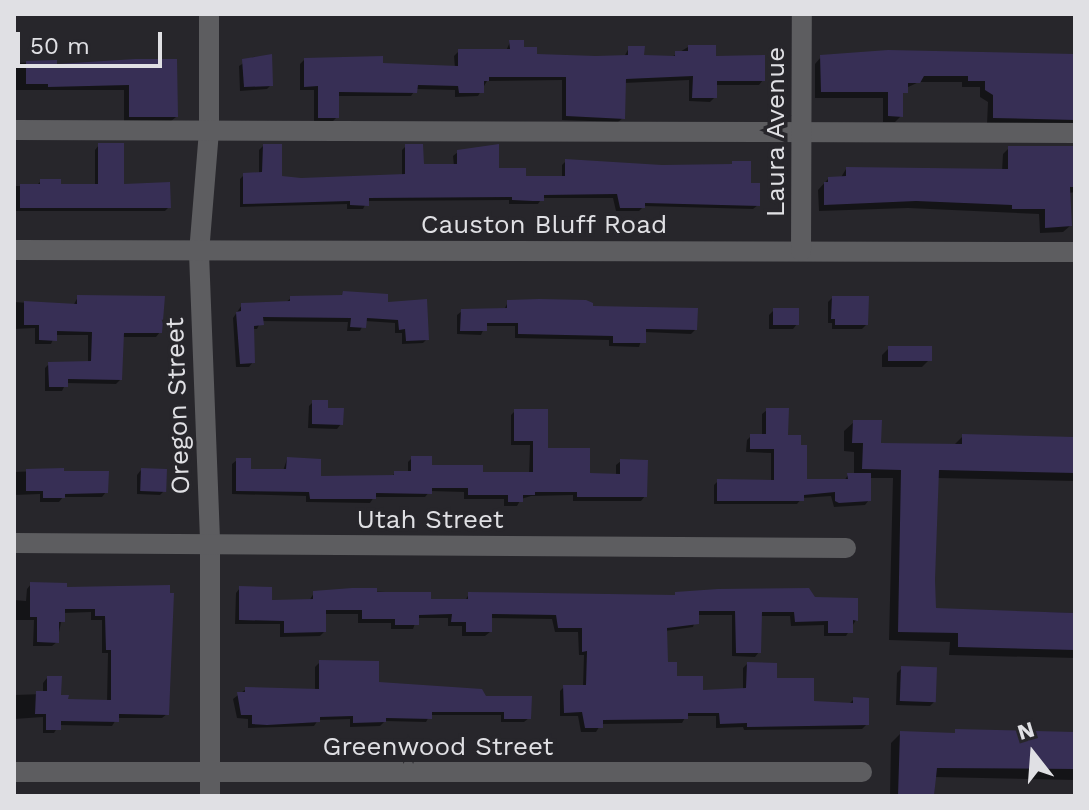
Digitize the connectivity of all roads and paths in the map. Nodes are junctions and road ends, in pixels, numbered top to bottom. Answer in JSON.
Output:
{"nodes":[{"id":1,"x":209,"y":14,"type":"edge"},
{"id":2,"x":802,"y":14,"type":"edge"},
{"id":3,"x":14,"y":130,"type":"edge"},
{"id":4,"x":802,"y":130,"type":"junction"},
{"id":5,"x":209,"y":131,"type":"junction"},
{"id":6,"x":1075,"y":133,"type":"edge"},
{"id":7,"x":14,"y":250,"type":"edge"},
{"id":8,"x":801,"y":251,"type":"junction"},
{"id":9,"x":1075,"y":252,"type":"edge"},
{"id":10,"x":199,"y":253,"type":"junction"},
{"id":11,"x":14,"y":543,"type":"edge"},
{"id":12,"x":210,"y":545,"type":"junction"},
{"id":13,"x":846,"y":548,"type":"dead end"},
{"id":14,"x":14,"y":772,"type":"edge"},
{"id":15,"x":862,"y":772,"type":"dead end"},
{"id":16,"x":210,"y":773,"type":"junction"},
{"id":17,"x":210,"y":796,"type":"edge"}],
"edges":[{"from":1,"to":5,"type":"street","name":"Oregon Street"},
{"from":2,"to":4,"type":"street","name":"Laura Avenue"},
{"from":3,"to":5,"type":"street"},
{"from":4,"to":5,"type":"street"},
{"from":4,"to":6,"type":"street"},
{"from":4,"to":8,"type":"street","name":"Laura Avenue"},
{"from":5,"to":10,"type":"street","name":"Oregon Street"},
{"from":7,"to":10,"type":"street","name":"Causton Bluff Road"},
{"from":8,"to":9,"type":"street","name":"Causton Bluff Road"},
{"from":8,"to":10,"type":"street","name":"Causton Bluff Road"},
{"from":10,"to":12,"type":"street","name":"Oregon Street"},
{"from":11,"to":12,"type":"street","name":"Utah Street"},
{"from":12,"to":13,"type":"street","name":"Utah Street"},
{"from":12,"to":16,"type":"street","name":"Oregon Street"},
{"from":14,"to":16,"type":"street","name":"Greenwood Street"},
{"from":15,"to":16,"type":"street","name":"Greenwood Street"},
{"from":16,"to":17,"type":"street","name":"Oregon Street"}]}
